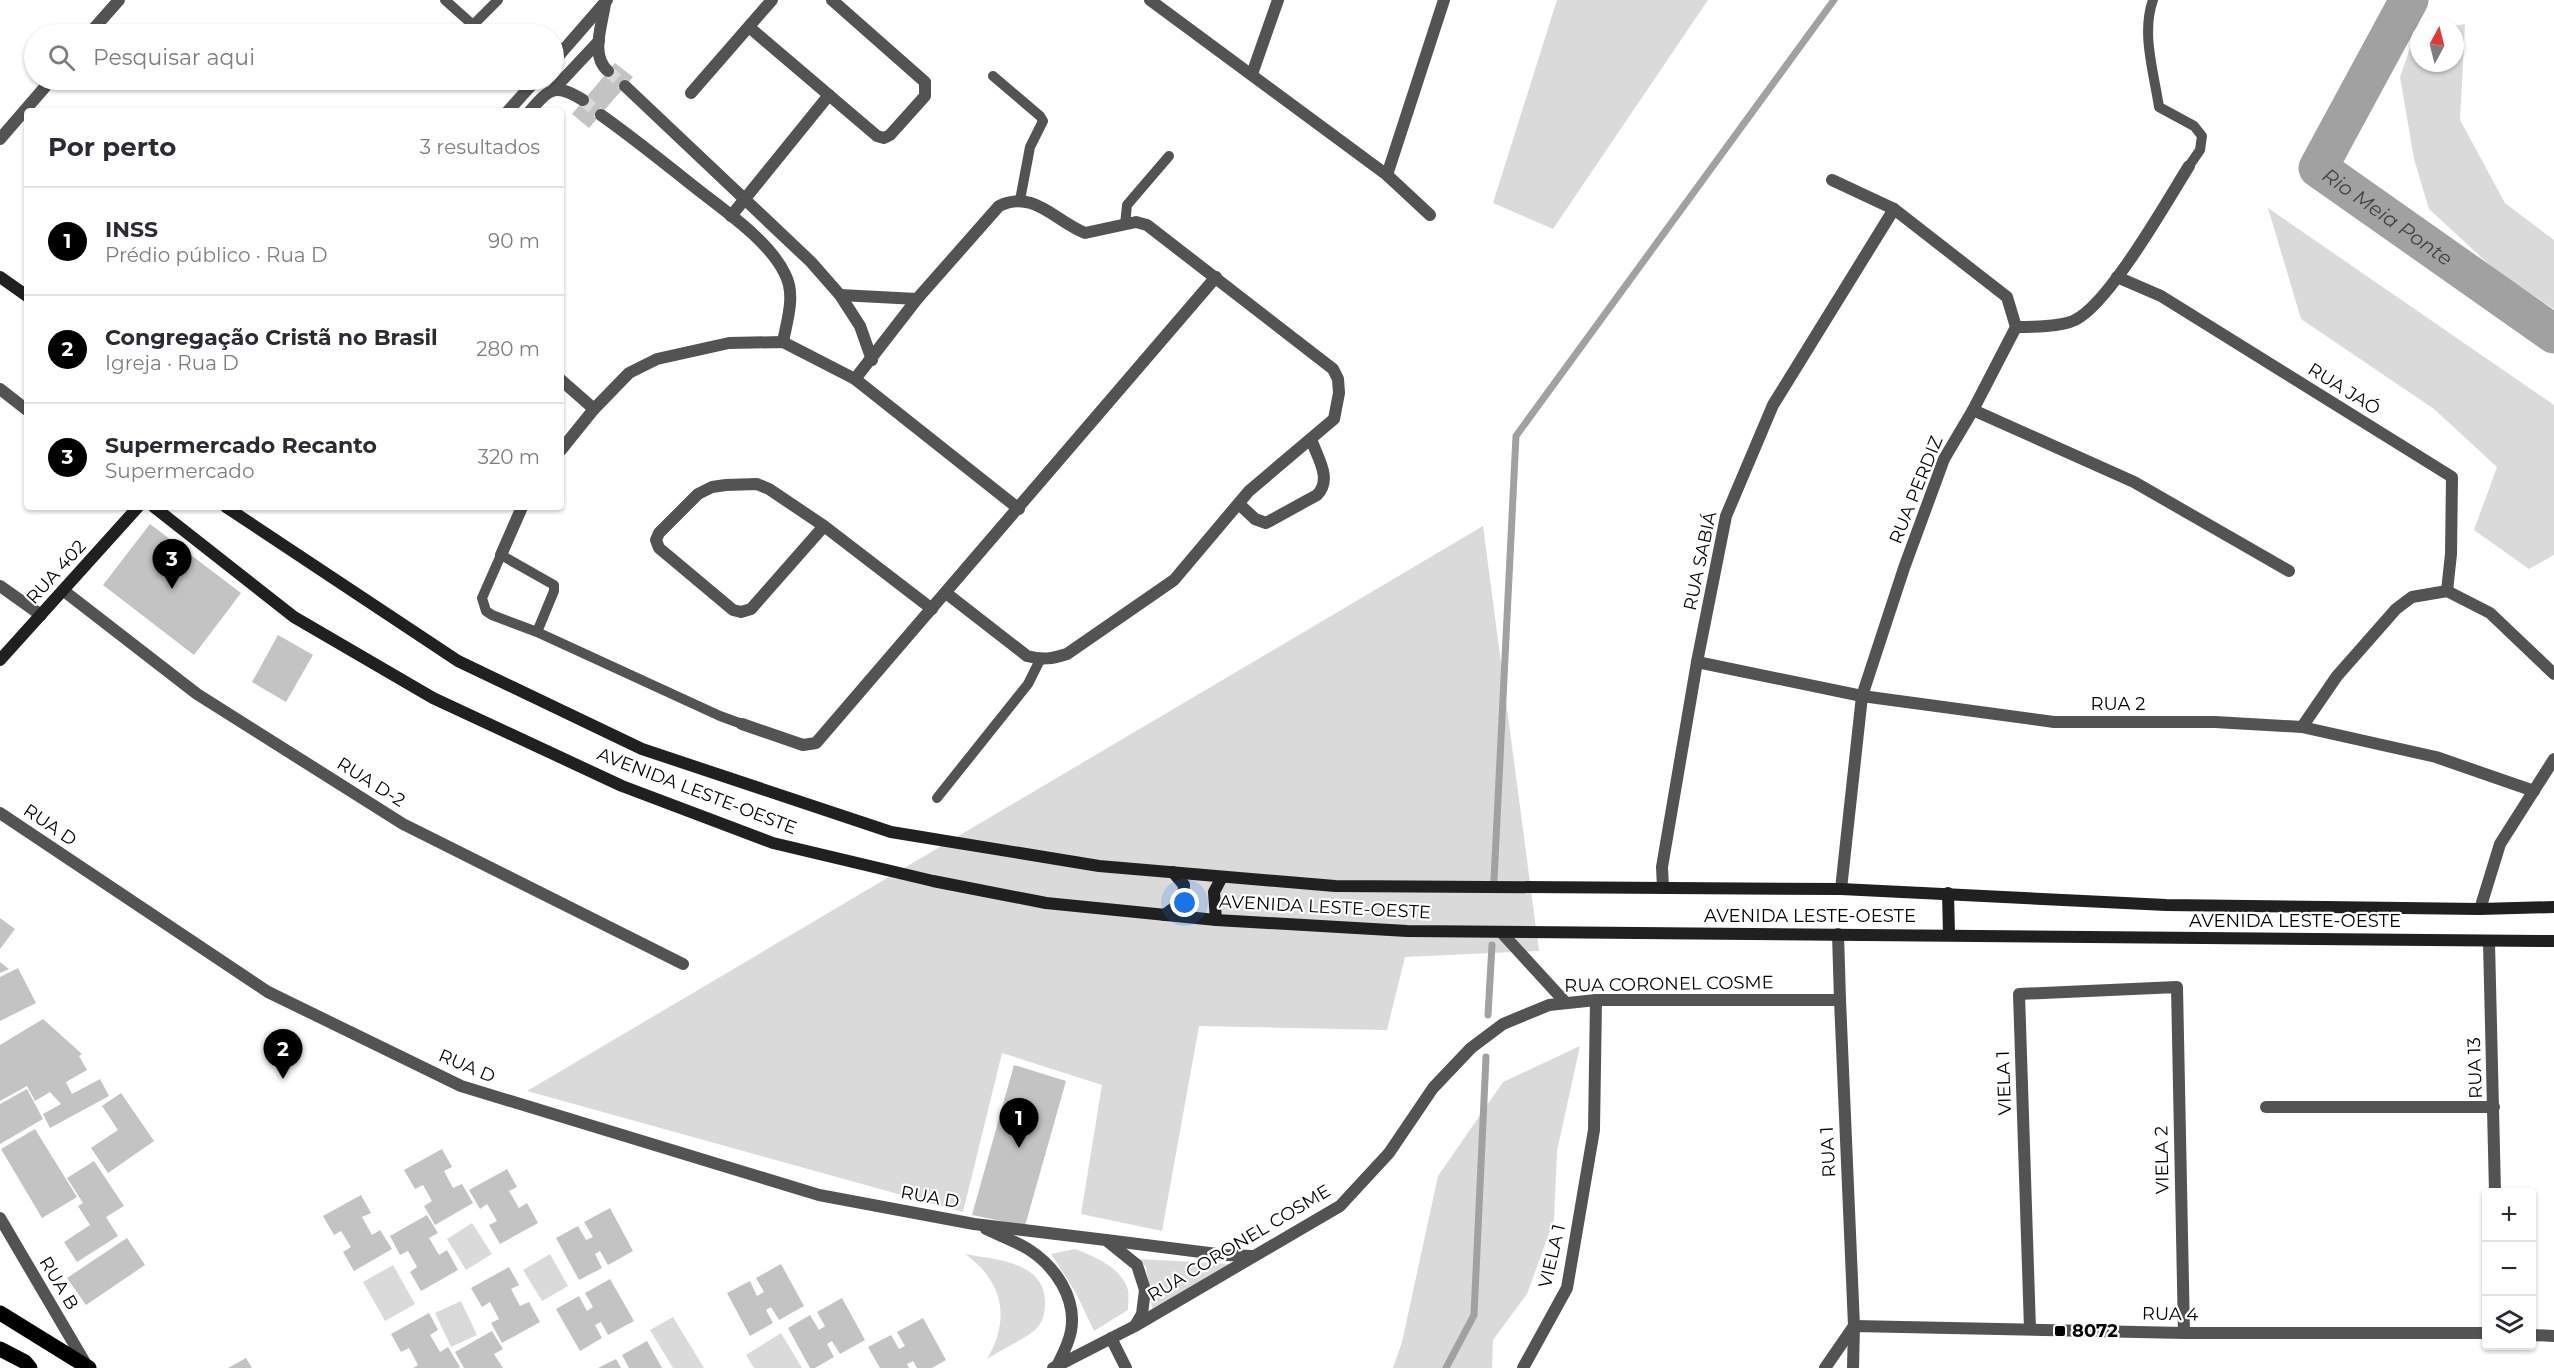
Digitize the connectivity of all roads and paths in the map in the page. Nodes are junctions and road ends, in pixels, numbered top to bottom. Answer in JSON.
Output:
{"nodes":[{"id":1,"x":119,"y":0,"type":"edge"},
{"id":2,"x":445,"y":0,"type":"edge"},
{"id":3,"x":498,"y":0,"type":"edge"},
{"id":4,"x":772,"y":0,"type":"edge"},
{"id":5,"x":832,"y":0,"type":"edge"},
{"id":6,"x":1150,"y":0,"type":"edge"},
{"id":7,"x":1278,"y":0,"type":"edge"},
{"id":8,"x":1444,"y":0,"type":"edge"},
{"id":9,"x":2153,"y":0,"type":"edge"},
{"id":10,"x":606,"y":2,"type":"edge"},
{"id":11,"x":98,"y":24,"type":"edge"},
{"id":12,"x":472,"y":24,"type":"edge"},
{"id":13,"x":474,"y":24,"type":"edge"},
{"id":14,"x":749,"y":27,"type":"junction"},
{"id":15,"x":599,"y":41,"type":"junction"},
{"id":16,"x":564,"y":50,"type":"edge"},
{"id":17,"x":608,"y":71,"type":"tunnel mouth"},
{"id":18,"x":1252,"y":74,"type":"junction"},
{"id":19,"x":993,"y":76,"type":"dead end"},
{"id":20,"x":564,"y":78,"type":"edge"},
{"id":21,"x":625,"y":86,"type":"tunnel mouth"},
{"id":22,"x":42,"y":90,"type":"edge"},
{"id":23,"x":527,"y":90,"type":"edge"},
{"id":24,"x":551,"y":90,"type":"edge"},
{"id":25,"x":563,"y":90,"type":"edge"},
{"id":26,"x":691,"y":93,"type":"dead end"},
{"id":27,"x":829,"y":95,"type":"junction"},
{"id":28,"x":583,"y":100,"type":"tunnel mouth"},
{"id":29,"x":27,"y":108,"type":"edge"},
{"id":30,"x":511,"y":108,"type":"edge"},
{"id":31,"x":533,"y":108,"type":"edge"},
{"id":32,"x":24,"y":111,"type":"edge"},
{"id":33,"x":601,"y":115,"type":"tunnel mouth"},
{"id":34,"x":0,"y":139,"type":"edge"},
{"id":35,"x":1169,"y":156,"type":"dead end"},
{"id":36,"x":2189,"y":166,"type":"joint"},
{"id":37,"x":1387,"y":176,"type":"junction"},
{"id":38,"x":1832,"y":180,"type":"dead end"},
{"id":39,"x":745,"y":199,"type":"junction"},
{"id":40,"x":1020,"y":200,"type":"junction"},
{"id":41,"x":1894,"y":209,"type":"junction"},
{"id":42,"x":1430,"y":215,"type":"dead end"},
{"id":43,"x":731,"y":216,"type":"junction"},
{"id":44,"x":1125,"y":225,"type":"junction"},
{"id":45,"x":0,"y":277,"type":"edge"},
{"id":46,"x":1216,"y":277,"type":"junction"},
{"id":47,"x":2117,"y":277,"type":"junction"},
{"id":48,"x":24,"y":294,"type":"edge"},
{"id":49,"x":840,"y":295,"type":"junction"},
{"id":50,"x":917,"y":299,"type":"junction"},
{"id":51,"x":2016,"y":327,"type":"junction"},
{"id":52,"x":783,"y":342,"type":"junction"},
{"id":53,"x":872,"y":360,"type":"junction"},
{"id":54,"x":855,"y":379,"type":"junction"},
{"id":55,"x":564,"y":383,"type":"edge"},
{"id":56,"x":0,"y":389,"type":"edge"},
{"id":57,"x":24,"y":408,"type":"edge"},
{"id":58,"x":594,"y":409,"type":"junction"},
{"id":59,"x":1974,"y":410,"type":"junction"},
{"id":60,"x":1311,"y":439,"type":"junction"},
{"id":61,"x":564,"y":446,"type":"edge"},
{"id":62,"x":1239,"y":504,"type":"junction"},
{"id":63,"x":1019,"y":509,"type":"junction"},
{"id":64,"x":135,"y":510,"type":"edge"},
{"id":65,"x":158,"y":510,"type":"edge"},
{"id":66,"x":231,"y":510,"type":"edge"},
{"id":67,"x":521,"y":510,"type":"edge"},
{"id":68,"x":824,"y":526,"type":"junction"},
{"id":69,"x":501,"y":555,"type":"junction"},
{"id":70,"x":2289,"y":571,"type":"dead end"},
{"id":71,"x":0,"y":586,"type":"edge"},
{"id":72,"x":64,"y":591,"type":"junction"},
{"id":73,"x":2447,"y":591,"type":"junction"},
{"id":74,"x":946,"y":593,"type":"junction"},
{"id":75,"x":932,"y":609,"type":"junction"},
{"id":76,"x":41,"y":615,"type":"junction"},
{"id":77,"x":537,"y":632,"type":"junction"},
{"id":78,"x":0,"y":660,"type":"edge"},
{"id":79,"x":1040,"y":660,"type":"junction"},
{"id":80,"x":1698,"y":662,"type":"junction"},
{"id":81,"x":2554,"y":674,"type":"edge"},
{"id":82,"x":1862,"y":696,"type":"junction"},
{"id":83,"x":742,"y":724,"type":"joint"},
{"id":84,"x":2302,"y":727,"type":"junction"},
{"id":85,"x":2554,"y":759,"type":"edge"},
{"id":86,"x":2534,"y":791,"type":"junction"},
{"id":87,"x":937,"y":798,"type":"dead end"},
{"id":88,"x":0,"y":813,"type":"edge"},
{"id":89,"x":1173,"y":873,"type":"junction"},
{"id":90,"x":1222,"y":878,"type":"junction"},
{"id":91,"x":1663,"y":888,"type":"junction"},
{"id":92,"x":1841,"y":889,"type":"junction"},
{"id":93,"x":1948,"y":893,"type":"junction"},
{"id":94,"x":2554,"y":907,"type":"edge"},
{"id":95,"x":2480,"y":909,"type":"junction"},
{"id":96,"x":1164,"y":915,"type":"junction"},
{"id":97,"x":1216,"y":920,"type":"junction"},
{"id":98,"x":1501,"y":932,"type":"junction"},
{"id":99,"x":1838,"y":934,"type":"junction"},
{"id":100,"x":1948,"y":934,"type":"junction"},
{"id":101,"x":2554,"y":941,"type":"edge"},
{"id":102,"x":2489,"y":942,"type":"junction"},
{"id":103,"x":683,"y":964,"type":"dead end"},
{"id":104,"x":2177,"y":987,"type":"joint"},
{"id":105,"x":1596,"y":1000,"type":"junction"},
{"id":106,"x":1839,"y":1000,"type":"junction"},
{"id":107,"x":1566,"y":1003,"type":"junction"},
{"id":108,"x":2266,"y":1107,"type":"dead end"},
{"id":109,"x":2494,"y":1107,"type":"junction"},
{"id":110,"x":2495,"y":1188,"type":"edge"},
{"id":111,"x":0,"y":1218,"type":"edge"},
{"id":112,"x":974,"y":1224,"type":"junction"},
{"id":113,"x":1106,"y":1240,"type":"junction"},
{"id":114,"x":1254,"y":1256,"type":"junction"},
{"id":115,"x":0,"y":1313,"type":"edge"},
{"id":116,"x":1135,"y":1326,"type":"junction"},
{"id":117,"x":1854,"y":1326,"type":"junction"},
{"id":118,"x":2030,"y":1329,"type":"junction"},
{"id":119,"x":2184,"y":1333,"type":"junction"},
{"id":120,"x":2482,"y":1333,"type":"edge"},
{"id":121,"x":2536,"y":1335,"type":"edge"},
{"id":122,"x":2554,"y":1336,"type":"edge"},
{"id":123,"x":1111,"y":1338,"type":"junction"},
{"id":124,"x":0,"y":1349,"type":"edge"},
{"id":125,"x":24,"y":1366,"type":"edge"},
{"id":126,"x":88,"y":1367,"type":"edge"},
{"id":127,"x":1055,"y":1367,"type":"edge"},
{"id":128,"x":1126,"y":1368,"type":"edge"},
{"id":129,"x":1523,"y":1368,"type":"edge"},
{"id":130,"x":1825,"y":1368,"type":"edge"},
{"id":131,"x":1852,"y":1368,"type":"edge"}],
"edges":[{"from":1,"to":11,"type":"street"},
{"from":2,"to":12,"type":"lane"},
{"from":3,"to":13,"type":"lane"},
{"from":4,"to":14,"type":"street"},
{"from":5,"to":27,"type":"street"},
{"from":6,"to":18,"type":"street"},
{"from":7,"to":18,"type":"street"},
{"from":8,"to":37,"type":"street"},
{"from":9,"to":36,"type":"lane"},
{"from":10,"to":15,"type":"street"},
{"from":10,"to":16,"type":"street"},
{"from":14,"to":26,"type":"street"},
{"from":14,"to":27,"type":"street"},
{"from":15,"to":17,"type":"street"},
{"from":15,"to":20,"type":"street"},
{"from":18,"to":37,"type":"street"},
{"from":19,"to":40,"type":"lane"},
{"from":21,"to":39,"type":"street"},
{"from":22,"to":29,"type":"street"},
{"from":23,"to":30,"type":"street"},
{"from":24,"to":31,"type":"street"},
{"from":25,"to":28,"type":"street"},
{"from":27,"to":39,"type":"street"},
{"from":32,"to":34,"type":"street"},
{"from":33,"to":43,"type":"street"},
{"from":35,"to":44,"type":"lane"},
{"from":36,"to":47,"type":"street"},
{"from":37,"to":42,"type":"street"},
{"from":38,"to":41,"type":"street"},
{"from":39,"to":43,"type":"street"},
{"from":39,"to":49,"type":"street"},
{"from":40,"to":44,"type":"street"},
{"from":40,"to":50,"type":"street"},
{"from":41,"to":51,"type":"street"},
{"from":41,"to":80,"type":"street","name":"RUA SABIÁ"},
{"from":43,"to":52,"type":"street"},
{"from":44,"to":46,"type":"street"},
{"from":45,"to":48,"type":"main road"},
{"from":46,"to":60,"type":"street"},
{"from":46,"to":63,"type":"street"},
{"from":47,"to":51,"type":"street"},
{"from":47,"to":73,"type":"street","name":"RUA JAÓ"},
{"from":49,"to":50,"type":"street"},
{"from":49,"to":53,"type":"street"},
{"from":50,"to":53,"type":"street"},
{"from":51,"to":59,"type":"street","name":"RUA PERDIZ"},
{"from":52,"to":54,"type":"street"},
{"from":52,"to":58,"type":"street"},
{"from":53,"to":54,"type":"street"},
{"from":54,"to":63,"type":"street"},
{"from":55,"to":58,"type":"street"},
{"from":56,"to":57,"type":"street"},
{"from":58,"to":61,"type":"street"},
{"from":59,"to":70,"type":"street"},
{"from":59,"to":82,"type":"street","name":"RUA PERDIZ"},
{"from":60,"to":62,"type":"street"},
{"from":60,"to":62,"type":"street"},
{"from":62,"to":79,"type":"street"},
{"from":63,"to":74,"type":"street"},
{"from":64,"to":72,"type":"main road","name":"RUA 402"},
{"from":65,"to":96,"type":"main road","name":"AVENIDA LESTE-OESTE"},
{"from":66,"to":89,"type":"main road","name":"AVENIDA LESTE-OESTE"},
{"from":67,"to":69,"type":"street"},
{"from":68,"to":68,"type":"street"},
{"from":68,"to":75,"type":"street"},
{"from":69,"to":77,"type":"lane"},
{"from":69,"to":77,"type":"lane"},
{"from":71,"to":76,"type":"street"},
{"from":72,"to":76,"type":"main road","name":"RUA 402"},
{"from":72,"to":103,"type":"street","name":"RUA D-2"},
{"from":73,"to":81,"type":"street"},
{"from":73,"to":84,"type":"street"},
{"from":74,"to":75,"type":"street"},
{"from":74,"to":79,"type":"street"},
{"from":75,"to":83,"type":"street"},
{"from":76,"to":78,"type":"main road","name":"RUA 402"},
{"from":77,"to":83,"type":"lane"},
{"from":79,"to":87,"type":"lane"},
{"from":80,"to":82,"type":"street","name":"RUA 2"},
{"from":80,"to":91,"type":"street","name":"RUA SABIÁ"},
{"from":82,"to":84,"type":"street","name":"RUA 2"},
{"from":82,"to":92,"type":"street","name":"RUA PERDIZ"},
{"from":84,"to":86,"type":"street","name":"RUA 2"},
{"from":85,"to":86,"type":"street"},
{"from":86,"to":95,"type":"street"},
{"from":88,"to":112,"type":"street","name":"RUA D"},
{"from":89,"to":90,"type":"main road","name":"AVENIDA LESTE-OESTE"},
{"from":89,"to":96,"type":"main road"},
{"from":90,"to":91,"type":"main road","name":"AVENIDA LESTE-OESTE"},
{"from":90,"to":97,"type":"main road"},
{"from":91,"to":92,"type":"main road","name":"AVENIDA LESTE-OESTE"},
{"from":92,"to":93,"type":"main road","name":"AVENIDA LESTE-OESTE"},
{"from":93,"to":95,"type":"main road","name":"AVENIDA LESTE-OESTE"},
{"from":93,"to":100,"type":"main road"},
{"from":94,"to":95,"type":"main road","name":"AVENIDA LESTE-OESTE"},
{"from":96,"to":97,"type":"main road","name":"AVENIDA LESTE-OESTE"},
{"from":97,"to":98,"type":"main road","name":"AVENIDA LESTE-OESTE"},
{"from":98,"to":99,"type":"main road","name":"AVENIDA LESTE-OESTE"},
{"from":98,"to":107,"type":"street"},
{"from":99,"to":100,"type":"main road","name":"AVENIDA LESTE-OESTE"},
{"from":99,"to":106,"type":"street","name":"RUA 1"},
{"from":100,"to":102,"type":"main road","name":"AVENIDA LESTE-OESTE"},
{"from":101,"to":102,"type":"main road","name":"AVENIDA LESTE-OESTE"},
{"from":102,"to":109,"type":"street","name":"RUA 13"},
{"from":104,"to":118,"type":"street","name":"VIELA 1"},
{"from":104,"to":119,"type":"street","name":"VIELA 2"},
{"from":105,"to":106,"type":"street","name":"RUA CORONEL COSME"},
{"from":105,"to":107,"type":"street","name":"RUA CORONEL COSME"},
{"from":105,"to":129,"type":"street","name":"VIELA 1"},
{"from":106,"to":117,"type":"street","name":"RUA 1"},
{"from":107,"to":114,"type":"street","name":"RUA CORONEL COSME"},
{"from":108,"to":109,"type":"street"},
{"from":109,"to":110,"type":"street","name":"RUA 13"},
{"from":111,"to":126,"type":"street","name":"RUA B"},
{"from":112,"to":113,"type":"street","name":"RUA D"},
{"from":112,"to":127,"type":"street","name":"RUA D"},
{"from":113,"to":114,"type":"street","name":"RUA D"},
{"from":113,"to":116,"type":"street"},
{"from":114,"to":116,"type":"street","name":"RUA CORONEL COSME"},
{"from":115,"to":126,"type":"main road"},
{"from":116,"to":123,"type":"street","name":"RUA CORONEL COSME"},
{"from":117,"to":118,"type":"street","name":"RUA 4"},
{"from":117,"to":130,"type":"street"},
{"from":117,"to":131,"type":"street","name":"RUA 1"},
{"from":118,"to":119,"type":"street","name":"RUA 4"},
{"from":119,"to":120,"type":"street","name":"RUA 4"},
{"from":121,"to":122,"type":"street"},
{"from":123,"to":127,"type":"street","name":"RUA CORONEL COSME"},
{"from":123,"to":128,"type":"street"},
{"from":124,"to":125,"type":"main road"}]}
